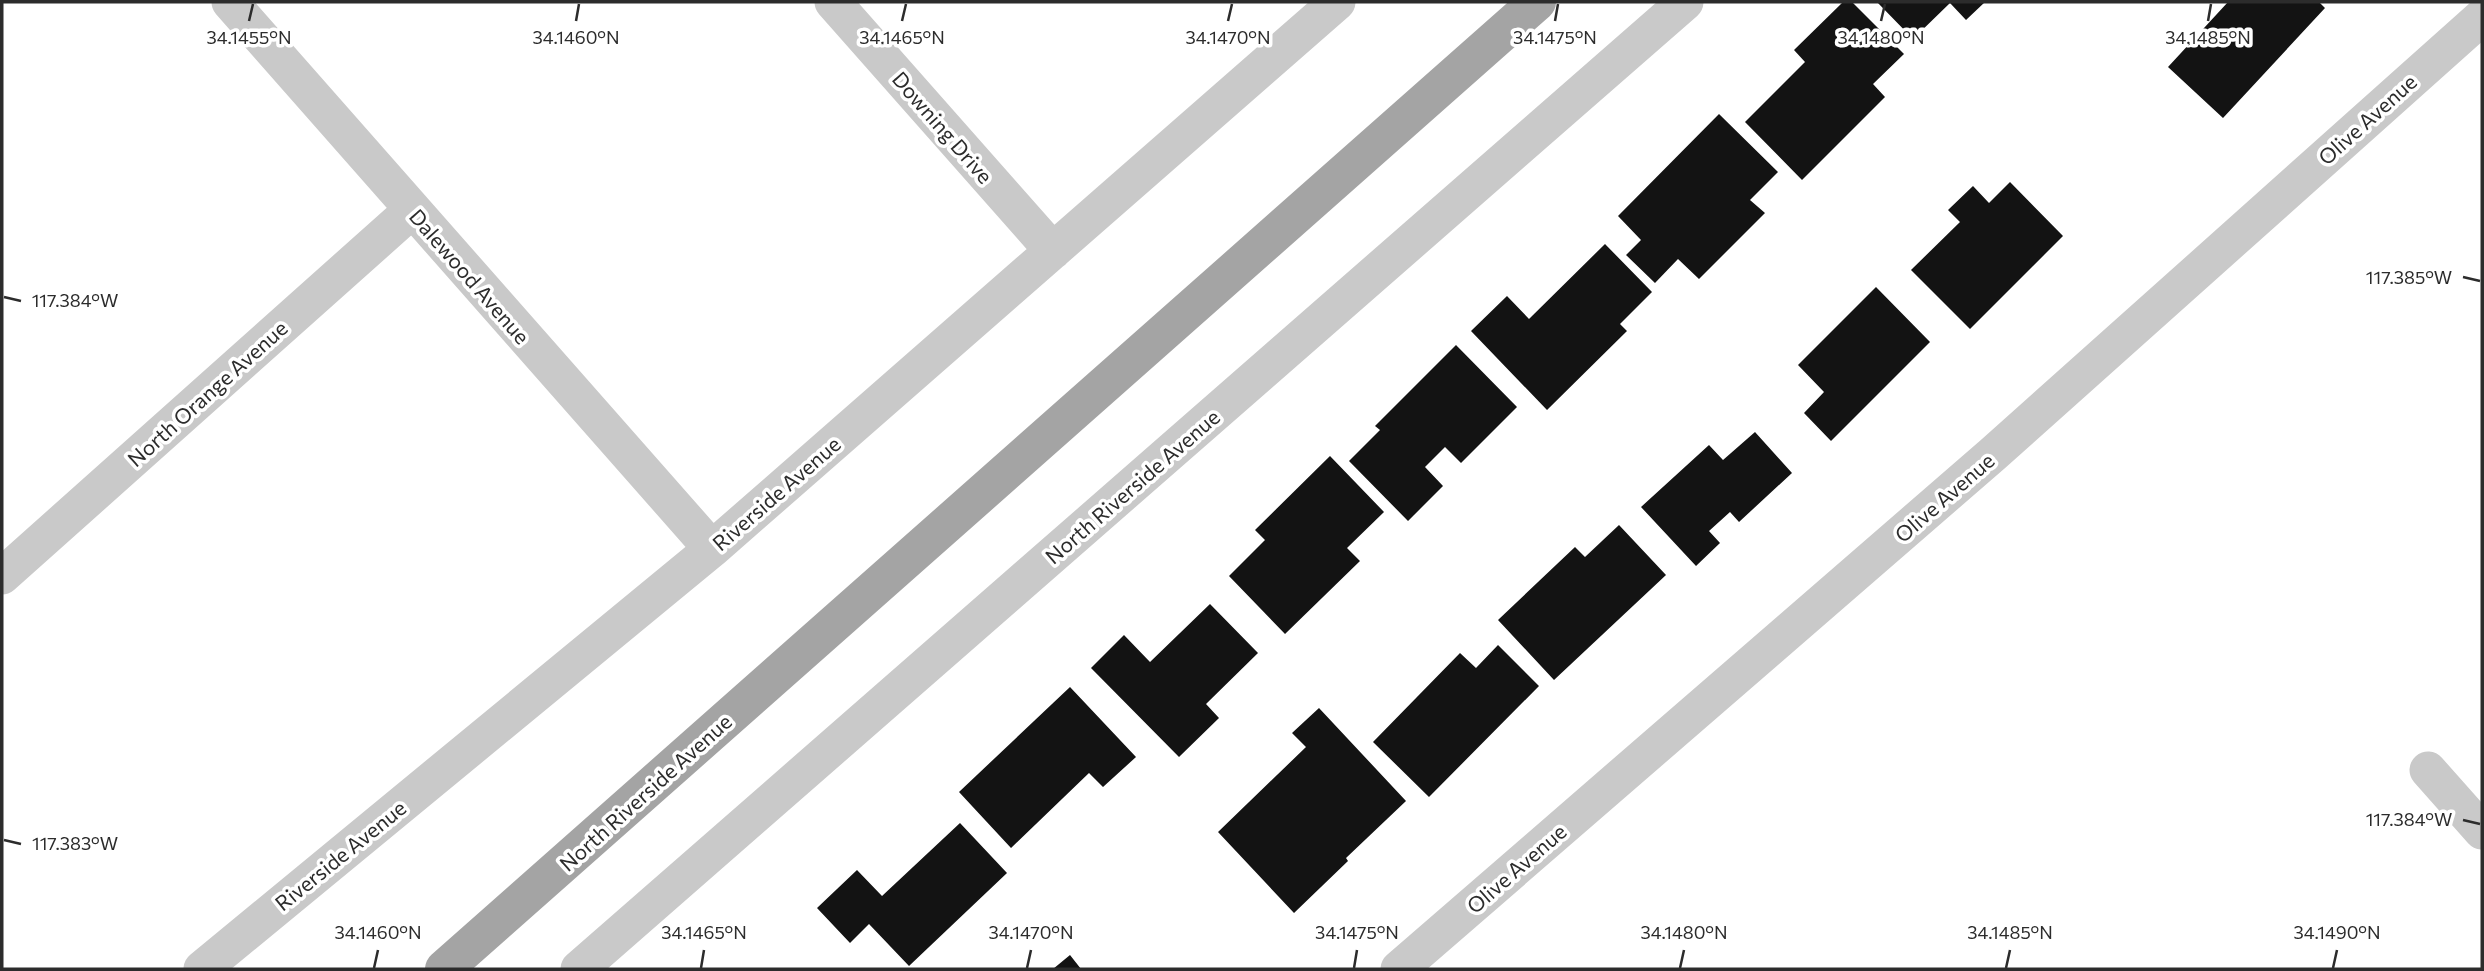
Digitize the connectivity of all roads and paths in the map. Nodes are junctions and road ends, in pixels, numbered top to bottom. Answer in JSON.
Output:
{"nodes":[{"id":1,"x":230,"y":2,"type":"edge"},
{"id":2,"x":833,"y":2,"type":"edge"},
{"id":3,"x":1338,"y":2,"type":"edge"},
{"id":4,"x":1537,"y":2,"type":"edge"},
{"id":5,"x":1685,"y":2,"type":"edge"},
{"id":6,"x":2482,"y":16,"type":"edge"},
{"id":7,"x":412,"y":211,"type":"junction"},
{"id":8,"x":1053,"y":251,"type":"junction"},
{"id":9,"x":712,"y":550,"type":"junction"},
{"id":10,"x":2,"y":576,"type":"edge"},
{"id":11,"x":2428,"y":771,"type":"dead end"},
{"id":12,"x":2482,"y":831,"type":"edge"},
{"id":13,"x":202,"y":969,"type":"edge"},
{"id":14,"x":444,"y":969,"type":"edge"},
{"id":15,"x":579,"y":969,"type":"edge"},
{"id":16,"x":1399,"y":969,"type":"edge"}],
"edges":[{"from":1,"to":7,"type":"street","name":"Dalewood Avenue"},
{"from":2,"to":8,"type":"street","name":"Downing Drive"},
{"from":3,"to":8,"type":"street","name":"Riverside Avenue"},
{"from":4,"to":14,"type":"main road","name":"North Riverside Avenue"},
{"from":5,"to":15,"type":"street","name":"North Riverside Avenue"},
{"from":6,"to":16,"type":"street","name":"Olive Avenue"},
{"from":7,"to":9,"type":"street","name":"Dalewood Avenue"},
{"from":7,"to":10,"type":"street","name":"North Orange Avenue"},
{"from":8,"to":9,"type":"street","name":"Riverside Avenue"},
{"from":9,"to":13,"type":"street","name":"Riverside Avenue"},
{"from":11,"to":12,"type":"street"}]}
